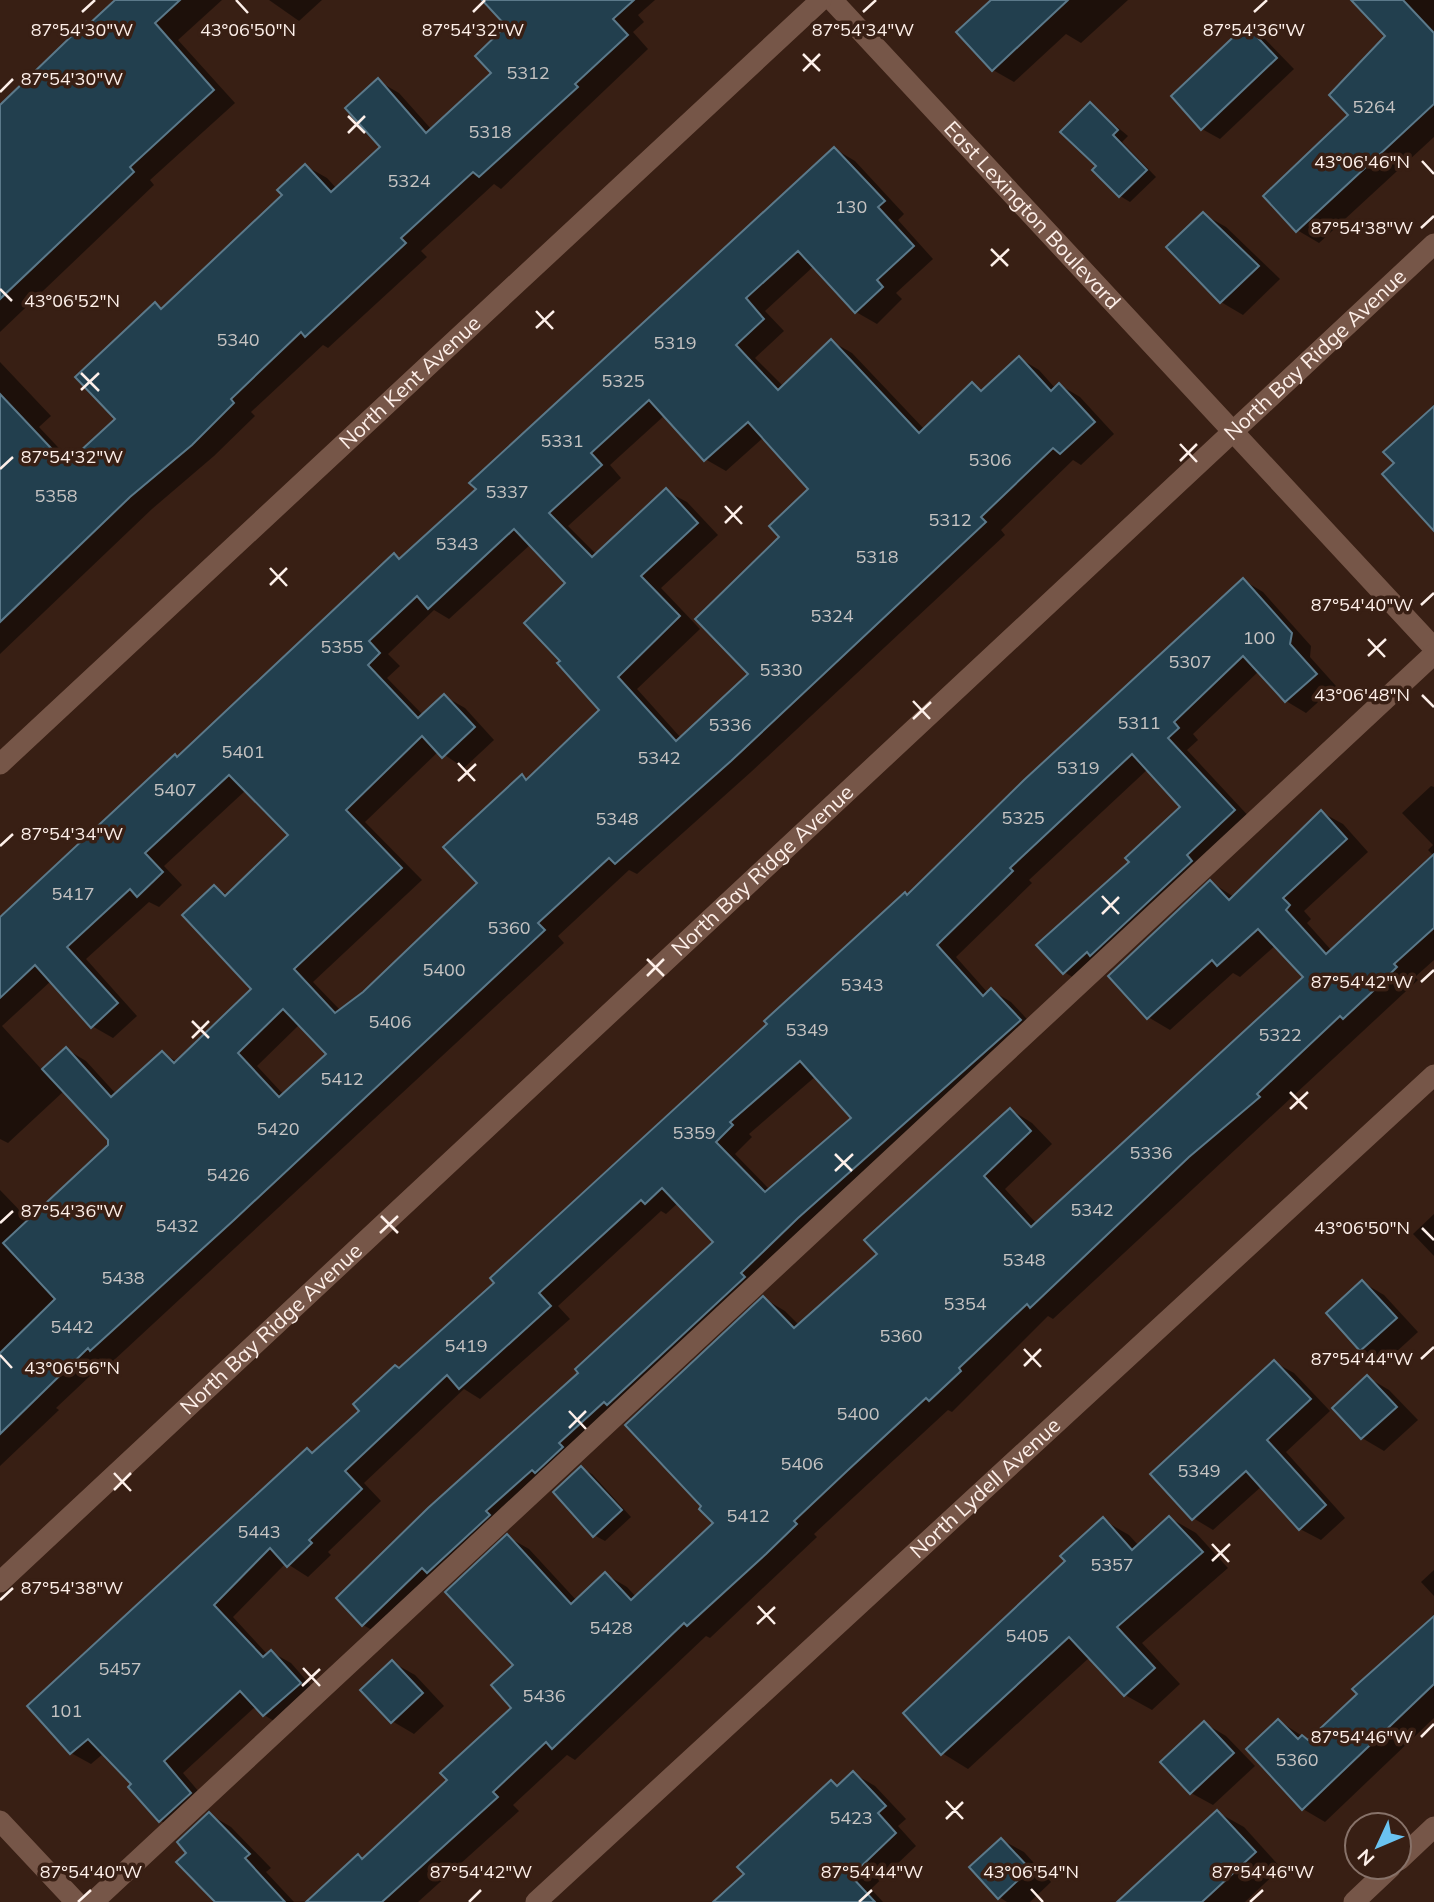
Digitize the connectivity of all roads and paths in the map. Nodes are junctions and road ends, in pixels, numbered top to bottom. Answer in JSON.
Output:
{"nodes":[{"id":1,"x":821,"y":0,"type":"edge"},
{"id":2,"x":832,"y":0,"type":"edge"},
{"id":3,"x":1434,"y":244,"type":"edge"},
{"id":4,"x":1234,"y":430,"type":"junction"},
{"id":5,"x":1434,"y":648,"type":"edge"},
{"id":6,"x":1434,"y":654,"type":"edge"},
{"id":7,"x":0,"y":764,"type":"edge"},
{"id":8,"x":1434,"y":1075,"type":"edge"},
{"id":9,"x":0,"y":1582,"type":"edge"},
{"id":10,"x":0,"y":1821,"type":"edge"},
{"id":11,"x":1434,"y":1827,"type":"edge"},
{"id":12,"x":1413,"y":1847,"type":"edge"},
{"id":13,"x":1376,"y":1881,"type":"edge"},
{"id":14,"x":76,"y":1902,"type":"edge"},
{"id":15,"x":93,"y":1902,"type":"edge"},
{"id":16,"x":536,"y":1902,"type":"edge"},
{"id":17,"x":1354,"y":1902,"type":"edge"}],
"edges":[{"from":1,"to":7,"type":"street","name":"North Kent Avenue"},
{"from":2,"to":4,"type":"street","name":"East Lexington Boulevard"},
{"from":3,"to":4,"type":"street","name":"North Bay Ridge Avenue"},
{"from":4,"to":5,"type":"street","name":"East Lexington Boulevard"},
{"from":4,"to":9,"type":"street","name":"North Bay Ridge Avenue"},
{"from":6,"to":15,"type":"street"},
{"from":8,"to":16,"type":"street","name":"North Lydell Avenue"},
{"from":10,"to":14,"type":"street"},
{"from":11,"to":12,"type":"street"},
{"from":13,"to":17,"type":"street"}]}
